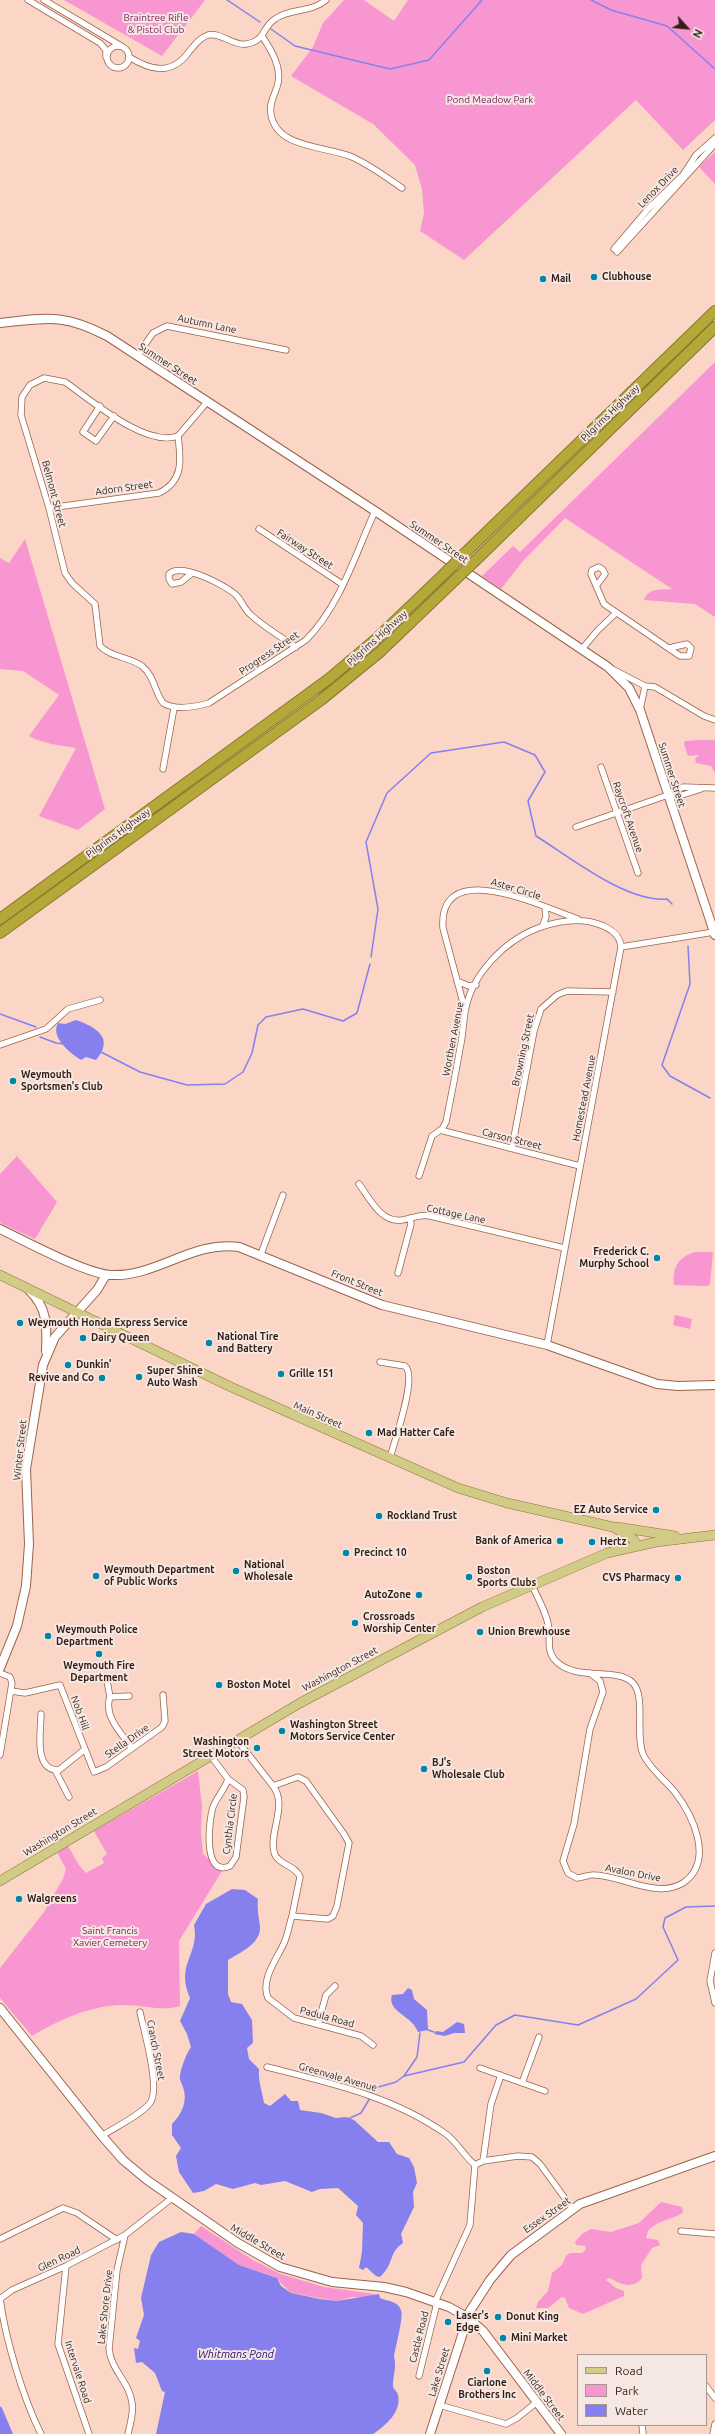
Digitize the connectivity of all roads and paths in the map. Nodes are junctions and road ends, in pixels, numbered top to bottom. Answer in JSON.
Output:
{"nodes":[{"id":1,"x":28,"y":0,"type":"edge"},
{"id":2,"x":44,"y":0,"type":"edge"},
{"id":3,"x":326,"y":0,"type":"edge"},
{"id":4,"x":262,"y":36,"type":"junction"},
{"id":5,"x":123,"y":47,"type":"junction"},
{"id":6,"x":106,"y":57,"type":"junction"},
{"id":7,"x":129,"y":58,"type":"junction"},
{"id":8,"x":715,"y":138,"type":"edge"},
{"id":9,"x":715,"y":144,"type":"edge"},
{"id":10,"x":402,"y":188,"type":"dead end"},
{"id":11,"x":715,"y":311,"type":"edge"},
{"id":12,"x":0,"y":323,"type":"edge"},
{"id":13,"x":715,"y":327,"type":"edge"},
{"id":14,"x":286,"y":350,"type":"dead end"},
{"id":15,"x":137,"y":356,"type":"junction"},
{"id":16,"x":208,"y":401,"type":"junction"},
{"id":17,"x":100,"y":406,"type":"junction"},
{"id":18,"x":114,"y":416,"type":"junction"},
{"id":19,"x":178,"y":436,"type":"junction"},
{"id":20,"x":49,"y":508,"type":"junction"},
{"id":21,"x":375,"y":511,"type":"junction"},
{"id":22,"x":258,"y":529,"type":"dead end"},
{"id":23,"x":191,"y":574,"type":"dead end"},
{"id":24,"x":342,"y":584,"type":"junction"},
{"id":25,"x":597,"y":585,"type":"dead end"},
{"id":26,"x":616,"y":613,"type":"junction"},
{"id":27,"x":296,"y":647,"type":"junction"},
{"id":28,"x":669,"y":648,"type":"dead end"},
{"id":29,"x":582,"y":649,"type":"junction"},
{"id":30,"x":608,"y":667,"type":"junction"},
{"id":31,"x":645,"y":686,"type":"junction"},
{"id":32,"x":174,"y":708,"type":"junction"},
{"id":33,"x":640,"y":710,"type":"junction"},
{"id":34,"x":715,"y":720,"type":"edge"},
{"id":35,"x":601,"y":767,"type":"dead end"},
{"id":36,"x":163,"y":769,"type":"dead end"},
{"id":37,"x":715,"y":788,"type":"edge"},
{"id":38,"x":668,"y":795,"type":"junction"},
{"id":39,"x":617,"y":813,"type":"junction"},
{"id":40,"x":576,"y":827,"type":"dead end"},
{"id":41,"x":638,"y":873,"type":"dead end"},
{"id":42,"x":545,"y":908,"type":"junction"},
{"id":43,"x":0,"y":919,"type":"edge"},
{"id":44,"x":582,"y":920,"type":"junction"},
{"id":45,"x":542,"y":927,"type":"junction"},
{"id":46,"x":0,"y":933,"type":"edge"},
{"id":47,"x":714,"y":933,"type":"edge"},
{"id":48,"x":621,"y":947,"type":"junction"},
{"id":49,"x":457,"y":982,"type":"junction"},
{"id":50,"x":476,"y":985,"type":"junction"},
{"id":51,"x":613,"y":992,"type":"junction"},
{"id":52,"x":100,"y":1000,"type":"dead end"},
{"id":53,"x":465,"y":1012,"type":"junction"},
{"id":54,"x":0,"y":1045,"type":"edge"},
{"id":55,"x":440,"y":1130,"type":"junction"},
{"id":56,"x":512,"y":1148,"type":"junction"},
{"id":57,"x":580,"y":1166,"type":"junction"},
{"id":58,"x":419,"y":1176,"type":"dead end"},
{"id":59,"x":359,"y":1184,"type":"dead end"},
{"id":60,"x":283,"y":1194,"type":"dead end"},
{"id":61,"x":410,"y":1218,"type":"junction"},
{"id":62,"x":0,"y":1229,"type":"edge"},
{"id":63,"x":564,"y":1248,"type":"junction"},
{"id":64,"x":261,"y":1254,"type":"junction"},
{"id":65,"x":398,"y":1273,"type":"dead end"},
{"id":66,"x":0,"y":1275,"type":"edge"},
{"id":67,"x":106,"y":1275,"type":"junction"},
{"id":68,"x":26,"y":1288,"type":"junction"},
{"id":69,"x":76,"y":1312,"type":"junction"},
{"id":70,"x":547,"y":1345,"type":"junction"},
{"id":71,"x":46,"y":1356,"type":"junction"},
{"id":72,"x":380,"y":1362,"type":"dead end"},
{"id":73,"x":715,"y":1385,"type":"edge"},
{"id":74,"x":390,"y":1458,"type":"junction"},
{"id":75,"x":613,"y":1527,"type":"junction"},
{"id":76,"x":629,"y":1528,"type":"junction"},
{"id":77,"x":715,"y":1535,"type":"edge"},
{"id":78,"x":693,"y":1537,"type":"junction"},
{"id":79,"x":639,"y":1545,"type":"junction"},
{"id":80,"x":532,"y":1585,"type":"junction"},
{"id":81,"x":0,"y":1668,"type":"edge"},
{"id":82,"x":590,"y":1673,"type":"junction"},
{"id":83,"x":0,"y":1674,"type":"edge"},
{"id":84,"x":107,"y":1681,"type":"dead end"},
{"id":85,"x":11,"y":1691,"type":"junction"},
{"id":86,"x":129,"y":1696,"type":"dead end"},
{"id":87,"x":162,"y":1696,"type":"dead end"},
{"id":88,"x":110,"y":1697,"type":"junction"},
{"id":89,"x":41,"y":1714,"type":"dead end"},
{"id":90,"x":237,"y":1740,"type":"junction"},
{"id":91,"x":132,"y":1748,"type":"junction"},
{"id":92,"x":84,"y":1750,"type":"junction"},
{"id":93,"x":0,"y":1755,"type":"edge"},
{"id":94,"x":211,"y":1756,"type":"junction"},
{"id":95,"x":55,"y":1770,"type":"junction"},
{"id":96,"x":94,"y":1772,"type":"joint"},
{"id":97,"x":228,"y":1779,"type":"junction"},
{"id":98,"x":273,"y":1786,"type":"junction"},
{"id":99,"x":69,"y":1797,"type":"dead end"},
{"id":100,"x":0,"y":1880,"type":"edge"},
{"id":101,"x":292,"y":1916,"type":"junction"},
{"id":102,"x":715,"y":1953,"type":"edge"},
{"id":103,"x":335,"y":1986,"type":"dead end"},
{"id":104,"x":715,"y":2003,"type":"edge"},
{"id":105,"x":0,"y":2008,"type":"edge"},
{"id":106,"x":140,"y":2012,"type":"dead end"},
{"id":107,"x":318,"y":2024,"type":"junction"},
{"id":108,"x":539,"y":2037,"type":"dead end"},
{"id":109,"x":373,"y":2045,"type":"dead end"},
{"id":110,"x":267,"y":2067,"type":"dead end"},
{"id":111,"x":480,"y":2068,"type":"dead end"},
{"id":112,"x":501,"y":2075,"type":"junction"},
{"id":113,"x":522,"y":2083,"type":"junction"},
{"id":114,"x":545,"y":2091,"type":"dead end"},
{"id":115,"x":102,"y":2136,"type":"junction"},
{"id":116,"x":715,"y":2156,"type":"edge"},
{"id":117,"x":483,"y":2161,"type":"junction"},
{"id":118,"x":475,"y":2165,"type":"junction"},
{"id":119,"x":172,"y":2198,"type":"junction"},
{"id":120,"x":572,"y":2208,"type":"junction"},
{"id":121,"x":681,"y":2231,"type":"dead end"},
{"id":122,"x":715,"y":2234,"type":"edge"},
{"id":123,"x":125,"y":2235,"type":"junction"},
{"id":124,"x":0,"y":2239,"type":"edge"},
{"id":125,"x":117,"y":2240,"type":"junction"},
{"id":126,"x":66,"y":2266,"type":"junction"},
{"id":127,"x":0,"y":2298,"type":"edge"},
{"id":128,"x":436,"y":2303,"type":"junction"},
{"id":129,"x":467,"y":2317,"type":"junction"},
{"id":130,"x":419,"y":2376,"type":"dead end"},
{"id":131,"x":707,"y":2387,"type":"edge"},
{"id":132,"x":715,"y":2398,"type":"edge"},
{"id":133,"x":537,"y":2402,"type":"junction"},
{"id":134,"x":439,"y":2405,"type":"junction"},
{"id":135,"x":715,"y":2424,"type":"edge"},
{"id":136,"x":41,"y":2434,"type":"edge"},
{"id":137,"x":89,"y":2434,"type":"edge"},
{"id":138,"x":128,"y":2434,"type":"edge"},
{"id":139,"x":430,"y":2434,"type":"edge"},
{"id":140,"x":561,"y":2434,"type":"edge"},
{"id":141,"x":713,"y":2434,"type":"edge"}],
"edges":[{"from":1,"to":6,"type":"street"},
{"from":2,"to":5,"type":"street"},
{"from":3,"to":4,"type":"street"},
{"from":4,"to":7,"type":"street"},
{"from":4,"to":10,"type":"street"},
{"from":5,"to":6,"type":"street"},
{"from":5,"to":7,"type":"street"},
{"from":6,"to":7,"type":"street"},
{"from":8,"to":9,"type":"street","name":"Lenox Drive"},
{"from":11,"to":43,"type":"highway","name":"Pilgrims Highway","bridge":true},
{"from":12,"to":15,"type":"street","name":"Summer Street"},
{"from":13,"to":46,"type":"highway","name":"Pilgrims Highway","bridge":true},
{"from":14,"to":15,"type":"street","name":"Autumn Lane"},
{"from":15,"to":16,"type":"street","name":"Summer Street"},
{"from":16,"to":19,"type":"street"},
{"from":16,"to":21,"type":"street","name":"Summer Street"},
{"from":17,"to":18,"type":"street","name":"Belmont Street"},
{"from":17,"to":18,"type":"street"},
{"from":17,"to":20,"type":"street","name":"Belmont Street"},
{"from":18,"to":19,"type":"street","name":"Belmont Street"},
{"from":19,"to":20,"type":"street","name":"Adorn Street"},
{"from":20,"to":32,"type":"street","name":"Belmont Street"},
{"from":21,"to":24,"type":"street","name":"Progress Street"},
{"from":21,"to":29,"type":"street","name":"Summer Street"},
{"from":22,"to":24,"type":"street","name":"Fairway Street"},
{"from":23,"to":27,"type":"street"},
{"from":24,"to":27,"type":"street","name":"Progress Street"},
{"from":25,"to":26,"type":"street"},
{"from":26,"to":28,"type":"street"},
{"from":26,"to":29,"type":"street"},
{"from":27,"to":32,"type":"street","name":"Progress Street"},
{"from":29,"to":30,"type":"street","name":"Summer Street"},
{"from":30,"to":31,"type":"street"},
{"from":30,"to":33,"type":"street","name":"Summer Street"},
{"from":31,"to":33,"type":"street"},
{"from":31,"to":34,"type":"street"},
{"from":32,"to":36,"type":"street"},
{"from":33,"to":38,"type":"street","name":"Summer Street"},
{"from":35,"to":39,"type":"street","name":"Raycroft Avenue"},
{"from":37,"to":38,"type":"street"},
{"from":38,"to":39,"type":"street"},
{"from":38,"to":47,"type":"street","name":"Summer Street"},
{"from":39,"to":40,"type":"street"},
{"from":39,"to":41,"type":"street","name":"Raycroft Avenue"},
{"from":42,"to":44,"type":"street","name":"Aster Circle"},
{"from":42,"to":45,"type":"street","name":"Aster Circle"},
{"from":42,"to":49,"type":"street","name":"Aster Circle"},
{"from":44,"to":45,"type":"street","name":"Worthen Avenue"},
{"from":44,"to":48,"type":"street","name":"Worthen Avenue"},
{"from":45,"to":50,"type":"street","name":"Worthen Avenue"},
{"from":47,"to":48,"type":"street"},
{"from":48,"to":51,"type":"street","name":"Homestead Avenue"},
{"from":49,"to":50,"type":"street"},
{"from":49,"to":53,"type":"street","name":"Aster Circle"},
{"from":50,"to":53,"type":"street","name":"Worthen Avenue"},
{"from":51,"to":56,"type":"street","name":"Browning Street"},
{"from":51,"to":57,"type":"street","name":"Homestead Avenue"},
{"from":52,"to":54,"type":"street"},
{"from":53,"to":55,"type":"street","name":"Worthen Avenue"},
{"from":55,"to":56,"type":"street","name":"Carson Street"},
{"from":55,"to":58,"type":"street","name":"Worthen Avenue"},
{"from":56,"to":57,"type":"street","name":"Carson Street"},
{"from":57,"to":63,"type":"street","name":"Homestead Avenue"},
{"from":59,"to":61,"type":"street","name":"Cottage Lane"},
{"from":60,"to":64,"type":"street"},
{"from":61,"to":63,"type":"street","name":"Cottage Lane"},
{"from":61,"to":65,"type":"street"},
{"from":62,"to":67,"type":"street","name":"Front Street"},
{"from":63,"to":70,"type":"street","name":"Homestead Avenue"},
{"from":64,"to":67,"type":"street","name":"Front Street"},
{"from":64,"to":70,"type":"street","name":"Front Street"},
{"from":66,"to":68,"type":"main road","name":"Main Street"},
{"from":67,"to":69,"type":"street","name":"Winter Street"},
{"from":68,"to":69,"type":"main road","name":"Main Street"},
{"from":68,"to":71,"type":"street"},
{"from":69,"to":71,"type":"street","name":"Winter Street"},
{"from":69,"to":74,"type":"main road","name":"Main Street"},
{"from":70,"to":73,"type":"street","name":"Front Street"},
{"from":71,"to":81,"type":"street","name":"Winter Street"},
{"from":72,"to":74,"type":"street"},
{"from":74,"to":75,"type":"main road","name":"Main Street"},
{"from":75,"to":76,"type":"main road"},
{"from":75,"to":79,"type":"main road","name":"Main Street"},
{"from":76,"to":78,"type":"main road"},
{"from":76,"to":79,"type":"main road"},
{"from":77,"to":78,"type":"main road","name":"Washington Street"},
{"from":78,"to":79,"type":"main road","name":"Washington Street"},
{"from":79,"to":80,"type":"main road","name":"Washington Street"},
{"from":80,"to":82,"type":"street","name":"Avalon Drive"},
{"from":80,"to":90,"type":"main road","name":"Washington Street"},
{"from":82,"to":82,"type":"street","name":"Avalon Drive"},
{"from":83,"to":85,"type":"street"},
{"from":84,"to":88,"type":"street"},
{"from":85,"to":92,"type":"street","name":"Nob Hill"},
{"from":85,"to":93,"type":"street"},
{"from":86,"to":88,"type":"street"},
{"from":87,"to":91,"type":"street","name":"Stella Drive"},
{"from":88,"to":91,"type":"street"},
{"from":89,"to":95,"type":"street"},
{"from":90,"to":94,"type":"main road","name":"Washington Street"},
{"from":90,"to":98,"type":"street"},
{"from":91,"to":96,"type":"street","name":"Stella Drive"},
{"from":92,"to":95,"type":"street"},
{"from":92,"to":96,"type":"street","name":"Nob Hill"},
{"from":94,"to":97,"type":"street","name":"Cynthia Circle"},
{"from":94,"to":100,"type":"main road","name":"Washington Street"},
{"from":95,"to":99,"type":"street"},
{"from":97,"to":97,"type":"street","name":"Cynthia Circle"},
{"from":98,"to":101,"type":"street"},
{"from":98,"to":101,"type":"street"},
{"from":101,"to":107,"type":"street","name":"Padula Road"},
{"from":102,"to":104,"type":"street"},
{"from":103,"to":107,"type":"street"},
{"from":105,"to":115,"type":"street","name":"Middle Street"},
{"from":106,"to":115,"type":"street","name":"Cranch Street"},
{"from":107,"to":109,"type":"street","name":"Padula Road"},
{"from":108,"to":113,"type":"street"},
{"from":110,"to":118,"type":"street","name":"Greenvale Avenue"},
{"from":111,"to":112,"type":"street"},
{"from":112,"to":113,"type":"street"},
{"from":112,"to":117,"type":"street"},
{"from":113,"to":114,"type":"street"},
{"from":115,"to":119,"type":"street","name":"Middle Street"},
{"from":116,"to":120,"type":"street","name":"Essex Street"},
{"from":117,"to":118,"type":"street"},
{"from":117,"to":120,"type":"street"},
{"from":118,"to":128,"type":"street","name":"Castle Road"},
{"from":119,"to":123,"type":"street"},
{"from":119,"to":128,"type":"street","name":"Middle Street"},
{"from":120,"to":129,"type":"street","name":"Essex Street"},
{"from":121,"to":122,"type":"street"},
{"from":123,"to":125,"type":"street","name":"Glen Road"},
{"from":123,"to":138,"type":"street","name":"Lake Shore Drive"},
{"from":124,"to":125,"type":"street"},
{"from":125,"to":126,"type":"street","name":"Glen Road"},
{"from":126,"to":127,"type":"street","name":"Glen Road"},
{"from":126,"to":137,"type":"street","name":"Intervale Road"},
{"from":127,"to":136,"type":"street"},
{"from":128,"to":129,"type":"street","name":"Middle Street"},
{"from":128,"to":130,"type":"street","name":"Castle Road"},
{"from":129,"to":133,"type":"street","name":"Middle Street"},
{"from":129,"to":134,"type":"street","name":"Lake Street"},
{"from":131,"to":132,"type":"street"},
{"from":133,"to":134,"type":"street"},
{"from":133,"to":140,"type":"street","name":"Middle Street"},
{"from":134,"to":139,"type":"street","name":"Lake Street"},
{"from":135,"to":141,"type":"street"}]}
